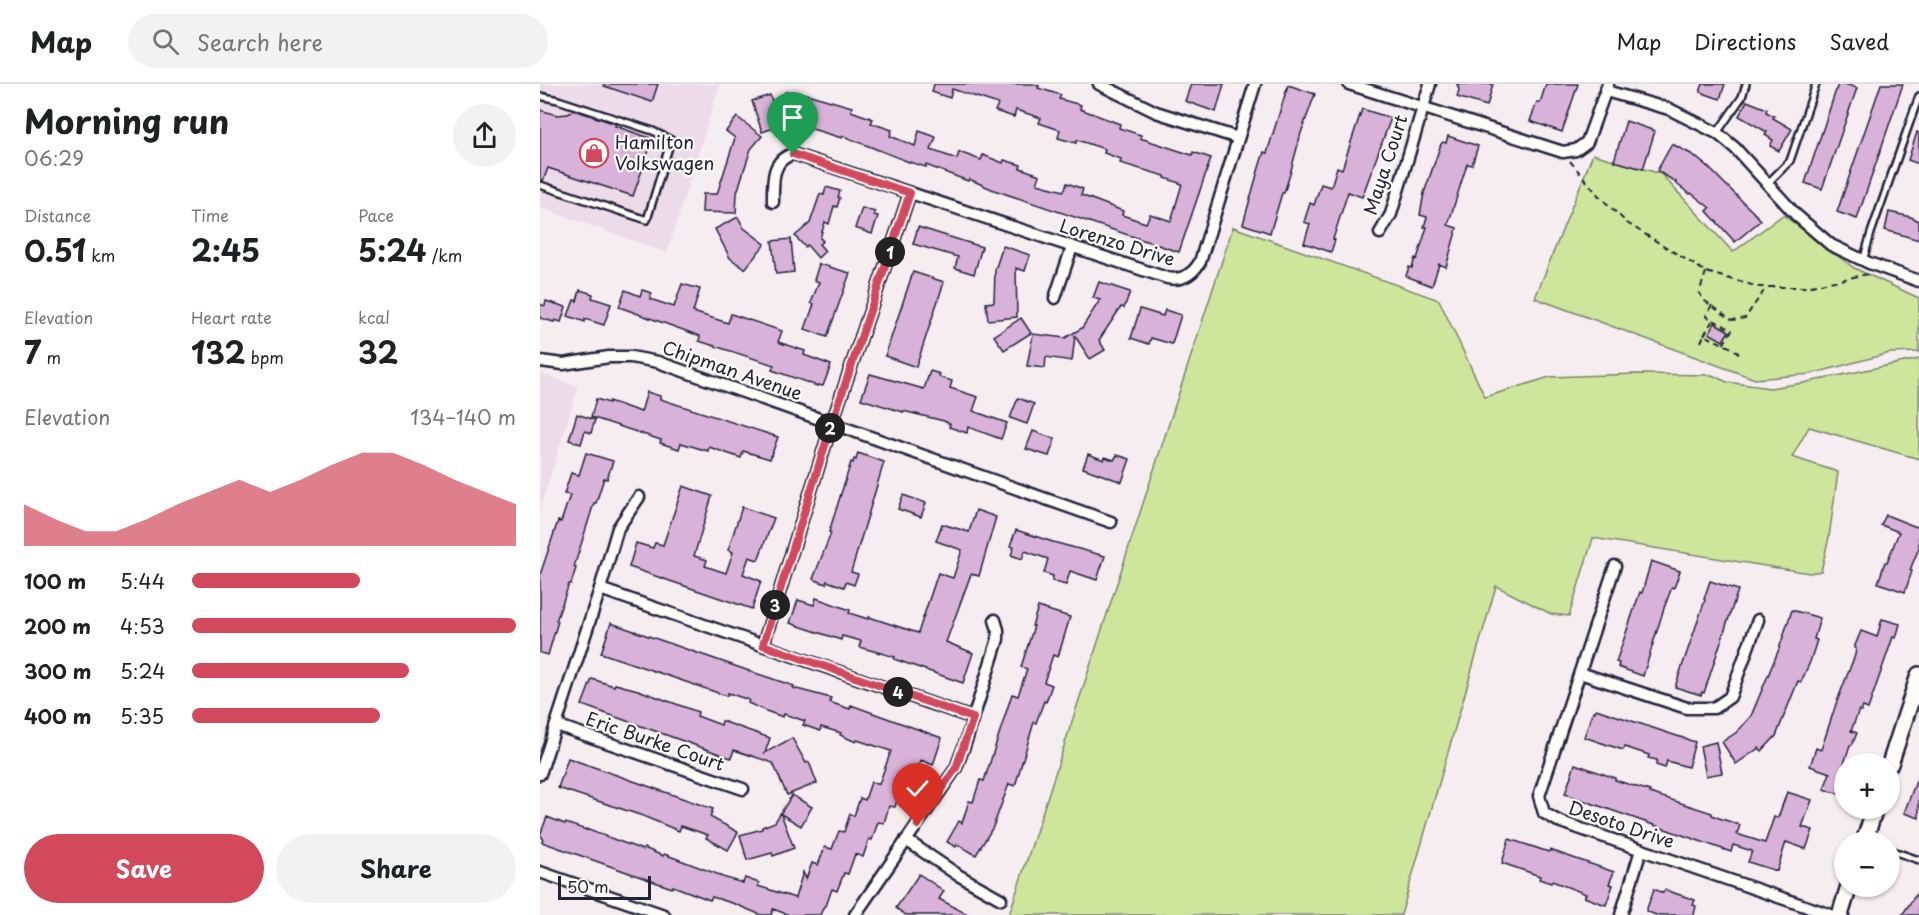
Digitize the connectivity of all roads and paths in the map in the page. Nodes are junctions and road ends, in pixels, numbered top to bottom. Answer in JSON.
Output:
{"nodes":[{"id":1,"x":1099,"y":84,"type":"edge"},
{"id":2,"x":1255,"y":84,"type":"edge"},
{"id":3,"x":1349,"y":84,"type":"edge"},
{"id":4,"x":1430,"y":84,"type":"edge"},
{"id":5,"x":1746,"y":84,"type":"edge"},
{"id":6,"x":1816,"y":84,"type":"edge"},
{"id":7,"x":1607,"y":87,"type":"edge"},
{"id":8,"x":540,"y":96,"type":"edge"},
{"id":9,"x":1919,"y":96,"type":"edge"},
{"id":10,"x":1423,"y":108,"type":"junction"},
{"id":11,"x":1916,"y":115,"type":"edge"},
{"id":12,"x":1717,"y":133,"type":"junction"},
{"id":13,"x":1238,"y":138,"type":"junction"},
{"id":14,"x":1563,"y":152,"type":"junction"},
{"id":15,"x":1768,"y":183,"type":"junction"},
{"id":16,"x":540,"y":185,"type":"edge"},
{"id":17,"x":910,"y":193,"type":"junction"},
{"id":18,"x":773,"y":202,"type":"dead end"},
{"id":19,"x":1380,"y":233,"type":"dead end"},
{"id":20,"x":1072,"y":247,"type":"junction"},
{"id":21,"x":1863,"y":261,"type":"junction"},
{"id":22,"x":1887,"y":270,"type":"junction"},
{"id":23,"x":1706,"y":272,"type":"junction"},
{"id":24,"x":1919,"y":280,"type":"edge"},
{"id":25,"x":1766,"y":287,"type":"junction"},
{"id":26,"x":1055,"y":298,"type":"dead end"},
{"id":27,"x":1712,"y":305,"type":"junction"},
{"id":28,"x":1713,"y":320,"type":"junction"},
{"id":29,"x":1699,"y":335,"type":"dead end"},
{"id":30,"x":1704,"y":337,"type":"junction"},
{"id":31,"x":1701,"y":342,"type":"dead end"},
{"id":32,"x":1724,"y":345,"type":"junction"},
{"id":33,"x":1741,"y":356,"type":"dead end"},
{"id":34,"x":540,"y":361,"type":"edge"},
{"id":35,"x":832,"y":423,"type":"junction"},
{"id":36,"x":639,"y":497,"type":"dead end"},
{"id":37,"x":1111,"y":522,"type":"dead end"},
{"id":38,"x":1615,"y":566,"type":"dead end"},
{"id":39,"x":600,"y":589,"type":"junction"},
{"id":40,"x":995,"y":620,"type":"dead end"},
{"id":41,"x":1758,"y":620,"type":"dead end"},
{"id":42,"x":763,"y":645,"type":"junction"},
{"id":43,"x":1580,"y":673,"type":"junction"},
{"id":44,"x":1919,"y":675,"type":"edge"},
{"id":45,"x":1914,"y":707,"type":"edge"},
{"id":46,"x":973,"y":718,"type":"junction"},
{"id":47,"x":556,"y":725,"type":"junction"},
{"id":48,"x":1895,"y":753,"type":"edge"},
{"id":49,"x":540,"y":774,"type":"edge"},
{"id":50,"x":743,"y":789,"type":"dead end"},
{"id":51,"x":906,"y":840,"type":"junction"},
{"id":52,"x":1641,"y":850,"type":"junction"},
{"id":53,"x":1900,"y":853,"type":"edge"},
{"id":54,"x":1919,"y":860,"type":"edge"},
{"id":55,"x":540,"y":872,"type":"edge"},
{"id":56,"x":1846,"y":897,"type":"edge"},
{"id":57,"x":1001,"y":899,"type":"dead end"},
{"id":58,"x":664,"y":915,"type":"edge"},
{"id":59,"x":855,"y":915,"type":"edge"},
{"id":60,"x":1621,"y":915,"type":"edge"},
{"id":61,"x":1831,"y":915,"type":"edge"},
{"id":62,"x":1840,"y":915,"type":"edge"}],
"edges":[{"from":1,"to":13,"type":"street"},
{"from":2,"to":13,"type":"street","name":"Lorenzo Drive"},
{"from":3,"to":10,"type":"street"},
{"from":4,"to":10,"type":"street","name":"Maya Court"},
{"from":5,"to":12,"type":"lane"},
{"from":6,"to":15,"type":"lane"},
{"from":7,"to":12,"type":"street"},
{"from":7,"to":14,"type":"street"},
{"from":8,"to":16,"type":"lane"},
{"from":9,"to":11,"type":"lane"},
{"from":10,"to":14,"type":"street"},
{"from":10,"to":19,"type":"street","name":"Maya Court"},
{"from":11,"to":21,"type":"lane"},
{"from":12,"to":15,"type":"street"},
{"from":13,"to":20,"type":"street","name":"Lorenzo Drive"},
{"from":14,"to":23,"type":"path"},
{"from":15,"to":21,"type":"street"},
{"from":17,"to":18,"type":"street","name":"Lorenzo Drive"},
{"from":17,"to":20,"type":"street","name":"Lorenzo Drive"},
{"from":17,"to":35,"type":"street"},
{"from":20,"to":26,"type":"street"},
{"from":21,"to":22,"type":"street"},
{"from":22,"to":24,"type":"street"},
{"from":22,"to":25,"type":"path"},
{"from":23,"to":25,"type":"path"},
{"from":23,"to":27,"type":"path"},
{"from":25,"to":27,"type":"path"},
{"from":27,"to":28,"type":"path"},
{"from":28,"to":30,"type":"path"},
{"from":28,"to":32,"type":"path"},
{"from":29,"to":30,"type":"path"},
{"from":30,"to":31,"type":"path"},
{"from":30,"to":32,"type":"path"},
{"from":32,"to":33,"type":"path"},
{"from":34,"to":35,"type":"street","name":"Chipman Avenue"},
{"from":35,"to":37,"type":"street","name":"Chipman Avenue"},
{"from":35,"to":42,"type":"street"},
{"from":36,"to":39,"type":"street"},
{"from":38,"to":43,"type":"street","name":"Desoto Drive"},
{"from":39,"to":42,"type":"street"},
{"from":39,"to":47,"type":"street"},
{"from":40,"to":46,"type":"street"},
{"from":41,"to":43,"type":"street"},
{"from":42,"to":46,"type":"street"},
{"from":43,"to":52,"type":"street","name":"Desoto Drive"},
{"from":44,"to":45,"type":"main road"},
{"from":45,"to":48,"type":"main road"},
{"from":46,"to":51,"type":"street"},
{"from":47,"to":49,"type":"street"},
{"from":47,"to":50,"type":"street","name":"Eric Burke Court"},
{"from":51,"to":57,"type":"street"},
{"from":51,"to":59,"type":"street"},
{"from":52,"to":60,"type":"street"},
{"from":52,"to":61,"type":"street","name":"Desoto Drive"},
{"from":53,"to":54,"type":"lane"},
{"from":55,"to":58,"type":"street"},
{"from":56,"to":62,"type":"main road"}]}
